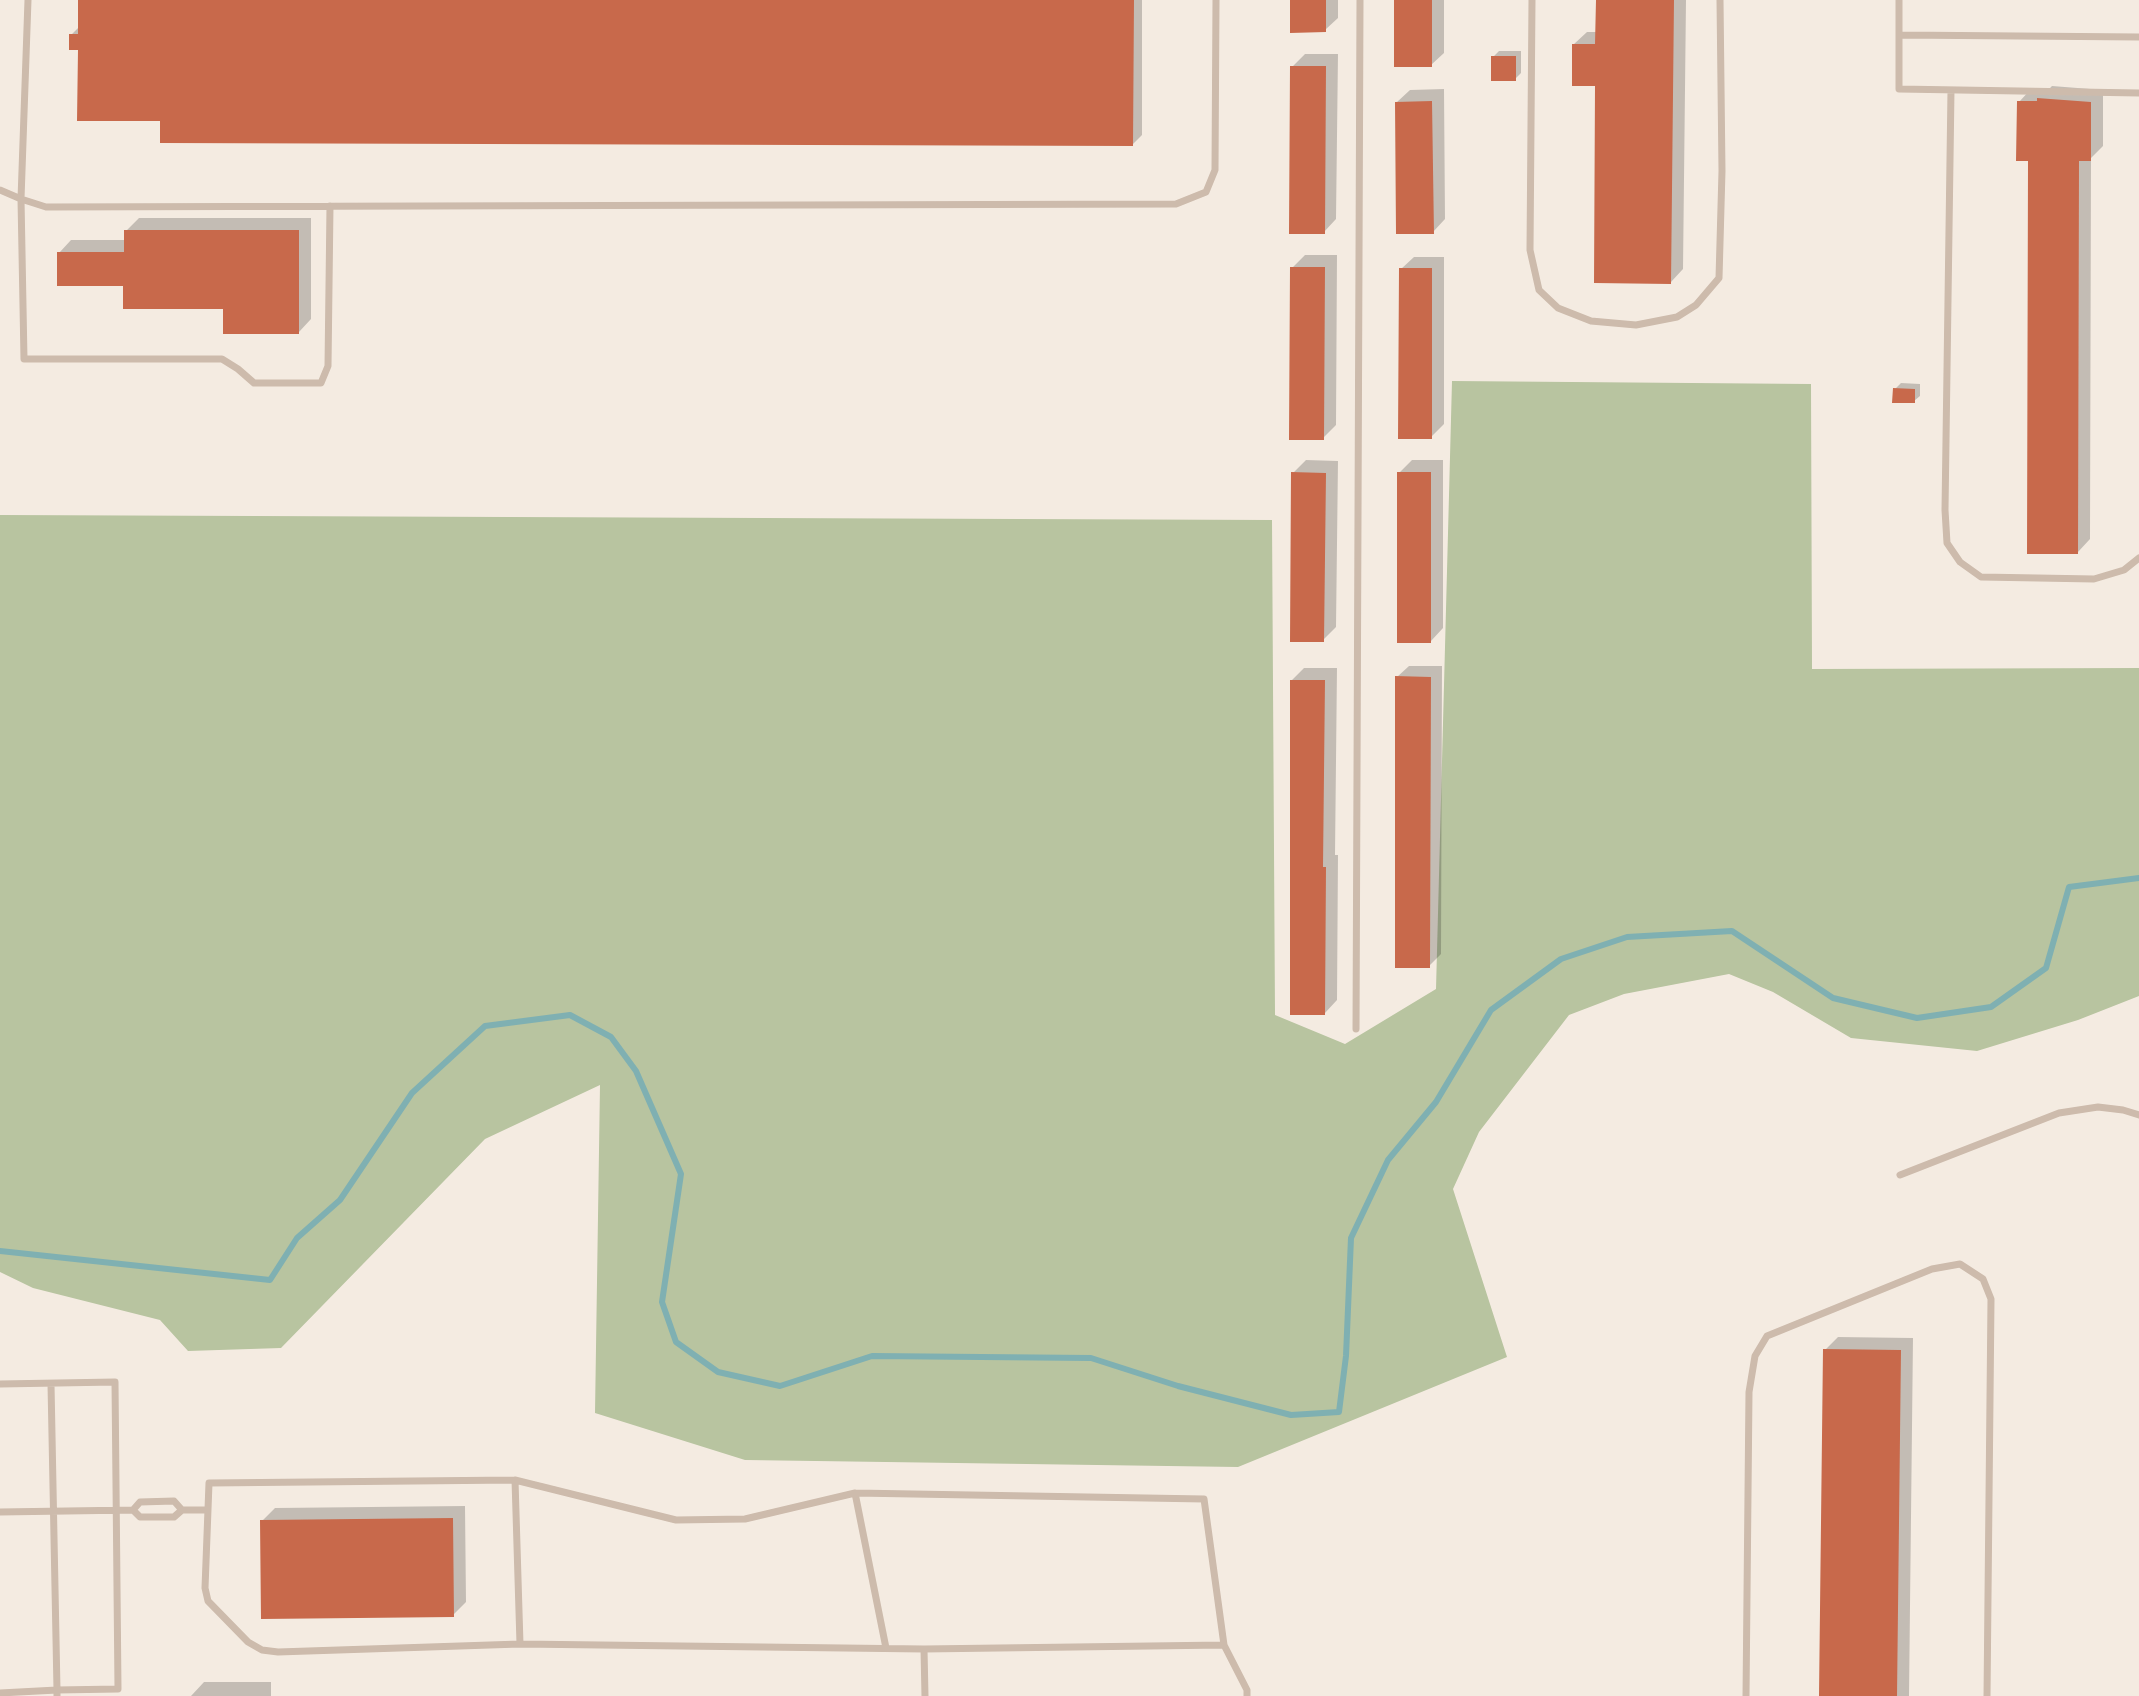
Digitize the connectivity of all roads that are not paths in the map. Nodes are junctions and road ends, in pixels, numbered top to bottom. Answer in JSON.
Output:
{"nodes":[{"id":1,"x":28,"y":0,"type":"edge"},
{"id":2,"x":1216,"y":0,"type":"edge"},
{"id":3,"x":1360,"y":0,"type":"edge"},
{"id":4,"x":1532,"y":0,"type":"edge"},
{"id":5,"x":1720,"y":0,"type":"edge"},
{"id":6,"x":1899,"y":0,"type":"edge"},
{"id":7,"x":1899,"y":35,"type":"junction"},
{"id":8,"x":2139,"y":37,"type":"edge"},
{"id":9,"x":1951,"y":90,"type":"junction"},
{"id":10,"x":2139,"y":93,"type":"edge"},
{"id":11,"x":0,"y":190,"type":"edge"},
{"id":12,"x":21,"y":199,"type":"junction"},
{"id":13,"x":330,"y":206,"type":"junction"},
{"id":14,"x":2139,"y":558,"type":"edge"},
{"id":15,"x":1356,"y":1029,"type":"dead end"},
{"id":16,"x":2139,"y":1115,"type":"edge"},
{"id":17,"x":1900,"y":1175,"type":"dead end"},
{"id":18,"x":0,"y":1384,"type":"edge"},
{"id":19,"x":51,"y":1384,"type":"junction"},
{"id":20,"x":515,"y":1480,"type":"junction"},
{"id":21,"x":855,"y":1493,"type":"junction"},
{"id":22,"x":116,"y":1510,"type":"junction"},
{"id":23,"x":133,"y":1510,"type":"junction"},
{"id":24,"x":182,"y":1510,"type":"junction"},
{"id":25,"x":208,"y":1510,"type":"junction"},
{"id":26,"x":0,"y":1512,"type":"edge"},
{"id":27,"x":53,"y":1512,"type":"junction"},
{"id":28,"x":520,"y":1644,"type":"junction"},
{"id":29,"x":1224,"y":1645,"type":"junction"},
{"id":30,"x":886,"y":1648,"type":"junction"},
{"id":31,"x":924,"y":1649,"type":"junction"},
{"id":32,"x":0,"y":1693,"type":"edge"},
{"id":33,"x":57,"y":1693,"type":"edge"},
{"id":34,"x":925,"y":1696,"type":"edge"},
{"id":35,"x":1247,"y":1696,"type":"edge"},
{"id":36,"x":1746,"y":1696,"type":"edge"},
{"id":37,"x":1987,"y":1696,"type":"edge"}],
"edges":[{"from":1,"to":12,"type":"lane"},
{"from":2,"to":13,"type":"lane"},
{"from":3,"to":15,"type":"lane"},
{"from":4,"to":5,"type":"lane"},
{"from":6,"to":7,"type":"lane"},
{"from":7,"to":8,"type":"lane"},
{"from":7,"to":9,"type":"lane"},
{"from":9,"to":10,"type":"lane"},
{"from":9,"to":14,"type":"lane"},
{"from":11,"to":12,"type":"lane"},
{"from":12,"to":13,"type":"lane"},
{"from":12,"to":13,"type":"lane"},
{"from":16,"to":17,"type":"lane"},
{"from":18,"to":19,"type":"lane"},
{"from":19,"to":22,"type":"lane"},
{"from":19,"to":27,"type":"lane"},
{"from":20,"to":21,"type":"lane"},
{"from":20,"to":25,"type":"lane"},
{"from":20,"to":28,"type":"lane"},
{"from":21,"to":29,"type":"lane"},
{"from":21,"to":30,"type":"lane"},
{"from":22,"to":23,"type":"lane"},
{"from":22,"to":27,"type":"lane"},
{"from":22,"to":33,"type":"lane"},
{"from":23,"to":24,"type":"lane"},
{"from":23,"to":24,"type":"lane"},
{"from":24,"to":25,"type":"lane"},
{"from":25,"to":28,"type":"lane"},
{"from":26,"to":27,"type":"lane"},
{"from":27,"to":33,"type":"lane"},
{"from":28,"to":30,"type":"lane"},
{"from":29,"to":31,"type":"lane"},
{"from":29,"to":35,"type":"lane"},
{"from":30,"to":31,"type":"lane"},
{"from":31,"to":34,"type":"lane"},
{"from":32,"to":33,"type":"lane"},
{"from":36,"to":37,"type":"lane"}]}
